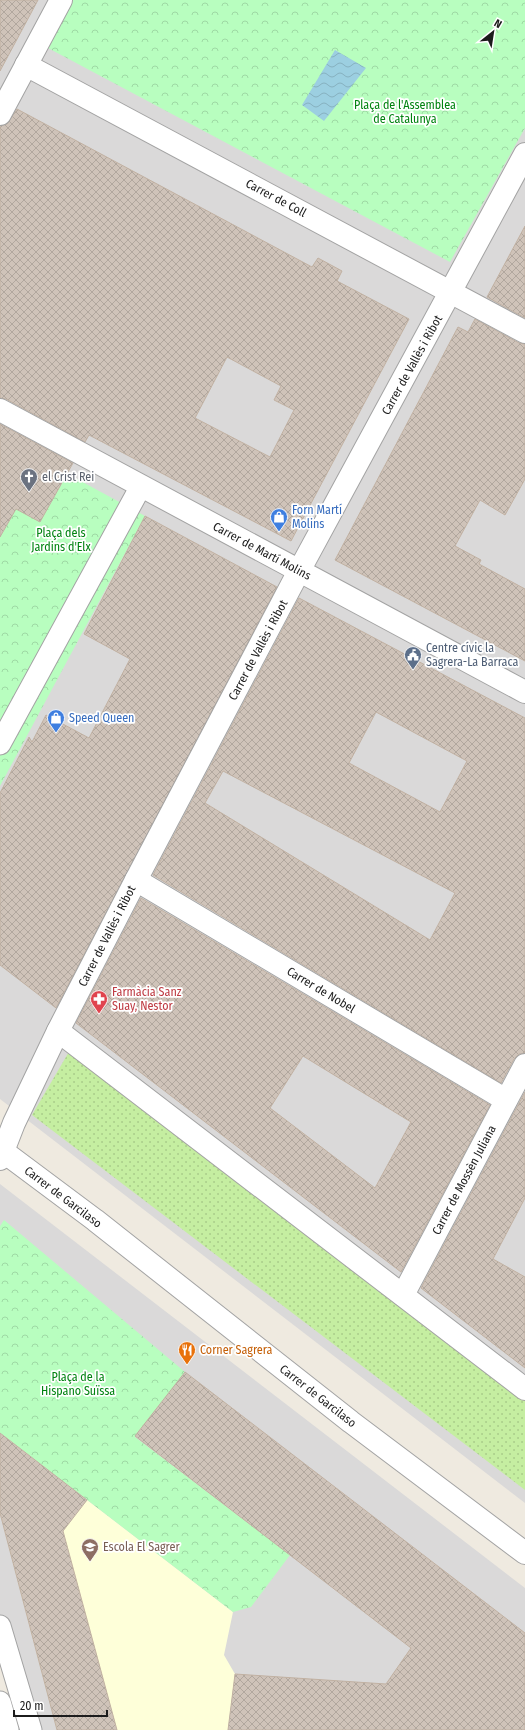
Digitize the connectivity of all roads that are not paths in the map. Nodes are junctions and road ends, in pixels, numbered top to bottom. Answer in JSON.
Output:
{"nodes":[{"id":1,"x":60,"y":0,"type":"edge"},
{"id":2,"x":26,"y":65,"type":"junction"},
{"id":3,"x":0,"y":114,"type":"edge"},
{"id":4,"x":525,"y":154,"type":"edge"},
{"id":5,"x":452,"y":292,"type":"junction"},
{"id":6,"x":525,"y":332,"type":"edge"},
{"id":7,"x":0,"y":410,"type":"edge"},
{"id":8,"x":141,"y":486,"type":"junction"},
{"id":9,"x":299,"y":571,"type":"junction"},
{"id":10,"x":525,"y":692,"type":"edge"},
{"id":11,"x":0,"y":744,"type":"edge"},
{"id":12,"x":136,"y":880,"type":"junction"},
{"id":13,"x":58,"y":1031,"type":"junction"},
{"id":14,"x":525,"y":1065,"type":"edge"},
{"id":15,"x":506,"y":1100,"type":"junction"},
{"id":16,"x":1,"y":1153,"type":"edge"},
{"id":17,"x":403,"y":1295,"type":"junction"},
{"id":18,"x":525,"y":1389,"type":"edge"},
{"id":19,"x":525,"y":1553,"type":"edge"},
{"id":20,"x":0,"y":1626,"type":"edge"},
{"id":21,"x":0,"y":1702,"type":"edge"},
{"id":22,"x":8,"y":1730,"type":"edge"},
{"id":23,"x":31,"y":1730,"type":"edge"}],
"edges":[{"from":1,"to":2,"type":"street"},
{"from":2,"to":3,"type":"street"},
{"from":2,"to":5,"type":"street","name":"Carrer de Coll"},
{"from":4,"to":5,"type":"street","name":"Carrer de Vallès i Ribot"},
{"from":5,"to":6,"type":"street","name":"Carrer de Coll"},
{"from":5,"to":9,"type":"street","name":"Carrer de Vallès i Ribot"},
{"from":7,"to":8,"type":"street","name":"Carrer de Martí Molins"},
{"from":8,"to":9,"type":"street","name":"Carrer de Martí Molins"},
{"from":8,"to":11,"type":"street"},
{"from":9,"to":10,"type":"street","name":"Carrer de Martí Molins"},
{"from":9,"to":12,"type":"street","name":"Carrer de Vallès i Ribot"},
{"from":12,"to":13,"type":"street","name":"Carrer de Vallès i Ribot"},
{"from":12,"to":15,"type":"street","name":"Carrer de Nobel"},
{"from":13,"to":16,"type":"street","name":"Carrer de Vallès i Ribot"},
{"from":13,"to":17,"type":"street"},
{"from":14,"to":15,"type":"street","name":"Carrer de Mossèn Juliana"},
{"from":15,"to":17,"type":"street","name":"Carrer de Mossèn Juliana"},
{"from":16,"to":19,"type":"street","name":"Carrer de Garcilaso"},
{"from":17,"to":18,"type":"street"},
{"from":20,"to":23,"type":"street"},
{"from":21,"to":22,"type":"street"}]}
